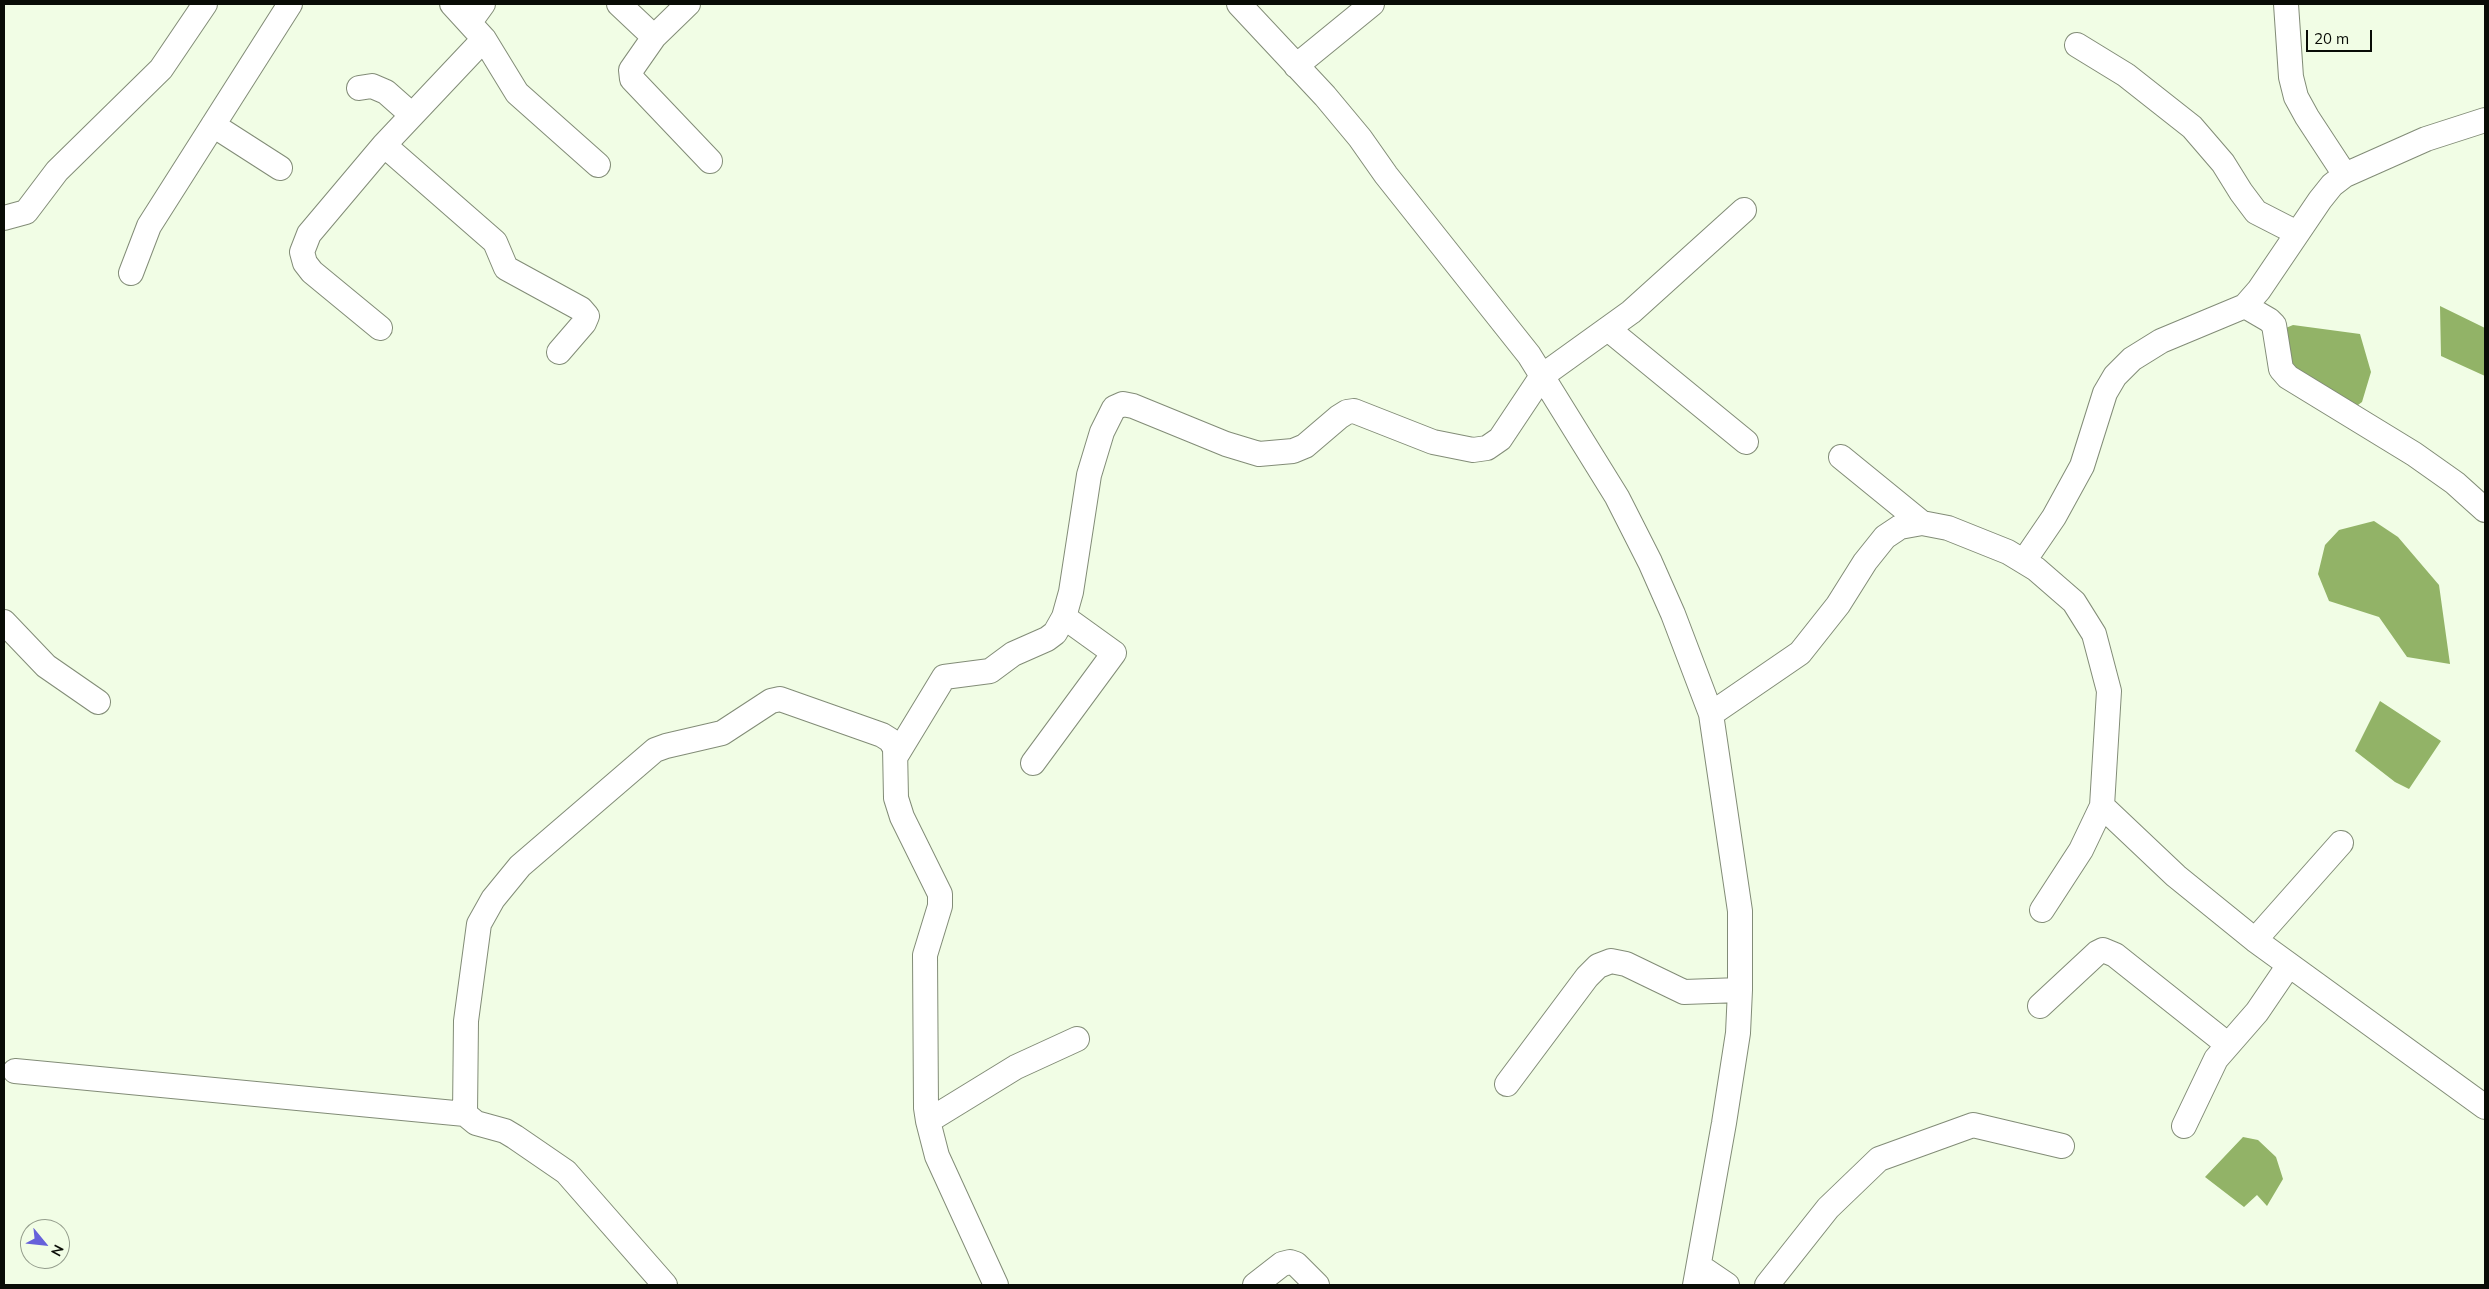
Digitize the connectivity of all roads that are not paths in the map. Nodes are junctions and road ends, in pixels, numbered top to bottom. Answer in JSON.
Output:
{"nodes":[{"id":1,"x":205,"y":4,"type":"edge"},
{"id":2,"x":290,"y":4,"type":"edge"},
{"id":3,"x":452,"y":4,"type":"edge"},
{"id":4,"x":619,"y":4,"type":"edge"},
{"id":5,"x":688,"y":4,"type":"edge"},
{"id":6,"x":1239,"y":4,"type":"edge"},
{"id":7,"x":1372,"y":4,"type":"edge"},
{"id":8,"x":2286,"y":4,"type":"edge"},
{"id":9,"x":479,"y":22,"type":"edge"},
{"id":10,"x":654,"y":37,"type":"junction"},
{"id":11,"x":2077,"y":45,"type":"dead end"},
{"id":12,"x":1296,"y":66,"type":"junction"},
{"id":13,"x":359,"y":88,"type":"dead end"},
{"id":14,"x":412,"y":115,"type":"junction"},
{"id":15,"x":2485,"y":120,"type":"edge"},
{"id":16,"x":213,"y":124,"type":"junction"},
{"id":17,"x":384,"y":145,"type":"junction"},
{"id":18,"x":710,"y":161,"type":"dead end"},
{"id":19,"x":598,"y":165,"type":"dead end"},
{"id":20,"x":280,"y":168,"type":"dead end"},
{"id":21,"x":2345,"y":175,"type":"junction"},
{"id":22,"x":1744,"y":210,"type":"dead end"},
{"id":23,"x":4,"y":218,"type":"edge"},
{"id":24,"x":2296,"y":233,"type":"junction"},
{"id":25,"x":131,"y":273,"type":"dead end"},
{"id":26,"x":2245,"y":306,"type":"junction"},
{"id":27,"x":380,"y":328,"type":"dead end"},
{"id":28,"x":1608,"y":329,"type":"junction"},
{"id":29,"x":559,"y":352,"type":"dead end"},
{"id":30,"x":1542,"y":376,"type":"junction"},
{"id":31,"x":1746,"y":442,"type":"dead end"},
{"id":32,"x":1841,"y":457,"type":"dead end"},
{"id":33,"x":2485,"y":510,"type":"edge"},
{"id":34,"x":1922,"y":523,"type":"junction"},
{"id":35,"x":2024,"y":561,"type":"junction"},
{"id":36,"x":1064,"y":617,"type":"junction"},
{"id":37,"x":4,"y":622,"type":"edge"},
{"id":38,"x":98,"y":702,"type":"dead end"},
{"id":39,"x":1711,"y":714,"type":"junction"},
{"id":40,"x":896,"y":756,"type":"junction"},
{"id":41,"x":1033,"y":763,"type":"dead end"},
{"id":42,"x":2102,"y":806,"type":"junction"},
{"id":43,"x":2341,"y":842,"type":"dead end"},
{"id":44,"x":2042,"y":910,"type":"dead end"},
{"id":45,"x":2255,"y":940,"type":"junction"},
{"id":46,"x":2289,"y":964,"type":"junction"},
{"id":47,"x":1740,"y":990,"type":"junction"},
{"id":48,"x":2040,"y":1006,"type":"dead end"},
{"id":49,"x":1077,"y":1039,"type":"dead end"},
{"id":50,"x":2228,"y":1044,"type":"junction"},
{"id":51,"x":15,"y":1071,"type":"dead end"},
{"id":52,"x":1507,"y":1084,"type":"dead end"},
{"id":53,"x":2485,"y":1107,"type":"edge"},
{"id":54,"x":465,"y":1114,"type":"junction"},
{"id":55,"x":928,"y":1121,"type":"junction"},
{"id":56,"x":2184,"y":1126,"type":"dead end"},
{"id":57,"x":2062,"y":1146,"type":"dead end"},
{"id":58,"x":1697,"y":1276,"type":"edge"},
{"id":59,"x":665,"y":1285,"type":"edge"},
{"id":60,"x":996,"y":1285,"type":"edge"},
{"id":61,"x":1254,"y":1285,"type":"edge"},
{"id":62,"x":1317,"y":1285,"type":"edge"},
{"id":63,"x":1727,"y":1285,"type":"edge"},
{"id":64,"x":1767,"y":1285,"type":"edge"}],
"edges":[{"from":1,"to":23,"type":"street"},
{"from":2,"to":16,"type":"street"},
{"from":3,"to":9,"type":"street"},
{"from":4,"to":10,"type":"street"},
{"from":5,"to":10,"type":"street"},
{"from":6,"to":12,"type":"street"},
{"from":7,"to":12,"type":"street"},
{"from":8,"to":21,"type":"street"},
{"from":9,"to":14,"type":"street"},
{"from":9,"to":19,"type":"street"},
{"from":10,"to":18,"type":"street"},
{"from":11,"to":24,"type":"street"},
{"from":12,"to":30,"type":"street"},
{"from":13,"to":14,"type":"street"},
{"from":14,"to":17,"type":"street"},
{"from":15,"to":21,"type":"street"},
{"from":16,"to":20,"type":"street"},
{"from":16,"to":25,"type":"street"},
{"from":17,"to":27,"type":"street"},
{"from":17,"to":29,"type":"street"},
{"from":21,"to":24,"type":"street"},
{"from":22,"to":28,"type":"street"},
{"from":24,"to":26,"type":"street"},
{"from":26,"to":33,"type":"street"},
{"from":26,"to":35,"type":"street"},
{"from":28,"to":30,"type":"street"},
{"from":28,"to":31,"type":"street"},
{"from":30,"to":36,"type":"street"},
{"from":30,"to":39,"type":"street"},
{"from":32,"to":34,"type":"street"},
{"from":34,"to":35,"type":"street"},
{"from":34,"to":39,"type":"street"},
{"from":35,"to":42,"type":"street"},
{"from":36,"to":40,"type":"street"},
{"from":36,"to":41,"type":"street"},
{"from":37,"to":38,"type":"street"},
{"from":39,"to":47,"type":"street"},
{"from":40,"to":54,"type":"street"},
{"from":40,"to":55,"type":"street"},
{"from":42,"to":44,"type":"street"},
{"from":42,"to":45,"type":"street"},
{"from":43,"to":45,"type":"street"},
{"from":45,"to":46,"type":"street"},
{"from":46,"to":50,"type":"street"},
{"from":46,"to":53,"type":"street"},
{"from":47,"to":52,"type":"street"},
{"from":47,"to":58,"type":"street"},
{"from":48,"to":50,"type":"street"},
{"from":49,"to":55,"type":"street"},
{"from":50,"to":56,"type":"street"},
{"from":51,"to":54,"type":"street"},
{"from":54,"to":59,"type":"street"},
{"from":55,"to":60,"type":"street"},
{"from":57,"to":64,"type":"street"},
{"from":58,"to":63,"type":"street"},
{"from":61,"to":62,"type":"street"}]}
